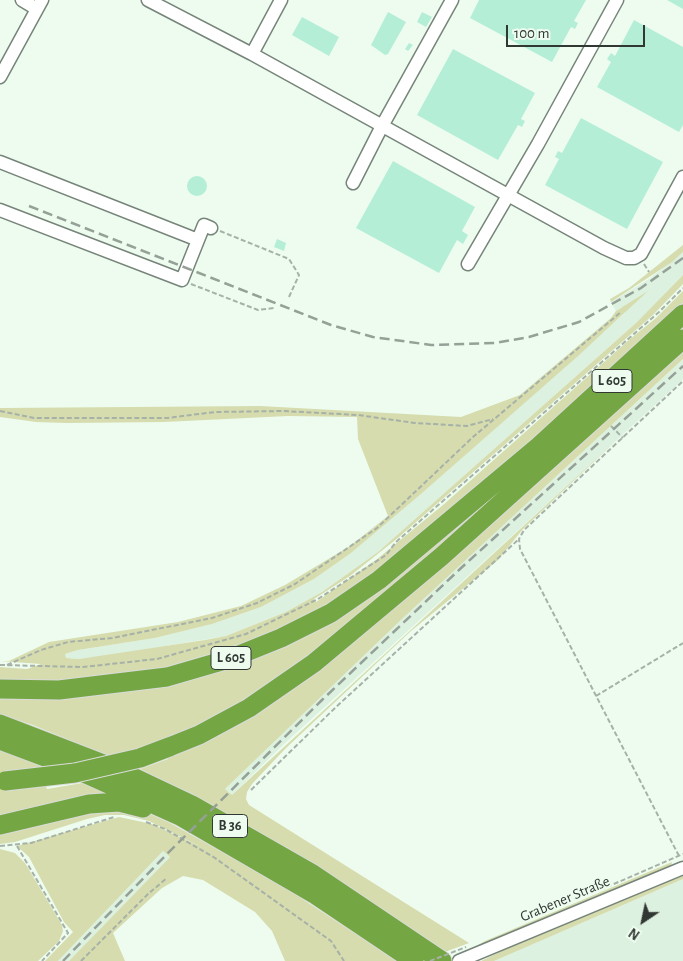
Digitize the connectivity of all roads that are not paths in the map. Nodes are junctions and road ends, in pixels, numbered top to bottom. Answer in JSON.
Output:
{"nodes":[{"id":1,"x":22,"y":0,"type":"edge"},
{"id":2,"x":148,"y":0,"type":"edge"},
{"id":3,"x":281,"y":0,"type":"edge"},
{"id":4,"x":451,"y":0,"type":"edge"},
{"id":5,"x":617,"y":0,"type":"edge"},
{"id":6,"x":40,"y":5,"type":"edge"},
{"id":7,"x":252,"y":54,"type":"junction"},
{"id":8,"x":0,"y":77,"type":"edge"},
{"id":9,"x":382,"y":126,"type":"junction"},
{"id":10,"x":0,"y":162,"type":"edge"},
{"id":11,"x":683,"y":177,"type":"edge"},
{"id":12,"x":353,"y":183,"type":"dead end"},
{"id":13,"x":508,"y":195,"type":"junction"},
{"id":14,"x":0,"y":210,"type":"edge"},
{"id":15,"x":211,"y":228,"type":"road end"},
{"id":16,"x":198,"y":240,"type":"junction"},
{"id":17,"x":468,"y":264,"type":"dead end"},
{"id":18,"x":683,"y":314,"type":"edge"},
{"id":19,"x":683,"y":339,"type":"edge"},
{"id":20,"x":0,"y":689,"type":"edge"},
{"id":21,"x":0,"y":724,"type":"edge"},
{"id":22,"x":0,"y":740,"type":"edge"},
{"id":23,"x":2,"y":781,"type":"edge"},
{"id":24,"x":0,"y":825,"type":"edge"},
{"id":25,"x":240,"y":849,"type":"junction"},
{"id":26,"x":681,"y":862,"type":"edge"},
{"id":27,"x":414,"y":961,"type":"edge"},
{"id":28,"x":442,"y":961,"type":"edge"},
{"id":29,"x":459,"y":961,"type":"edge"}],
"edges":[{"from":1,"to":6,"type":"street"},
{"from":2,"to":7,"type":"street"},
{"from":3,"to":7,"type":"street"},
{"from":4,"to":9,"type":"street"},
{"from":5,"to":13,"type":"street"},
{"from":6,"to":8,"type":"street"},
{"from":7,"to":9,"type":"street"},
{"from":9,"to":12,"type":"street"},
{"from":9,"to":13,"type":"street"},
{"from":10,"to":16,"type":"street"},
{"from":11,"to":13,"type":"street"},
{"from":13,"to":17,"type":"street"},
{"from":14,"to":16,"type":"street"},
{"from":15,"to":16,"type":"street"},
{"from":18,"to":20,"type":"highway","number":"L 605"},
{"from":19,"to":23,"type":"highway","number":"L 605","bridge":true},
{"from":21,"to":28,"type":"highway","number":"B 36"},
{"from":22,"to":25,"type":"highway","number":"B 36"},
{"from":24,"to":25,"type":"highway"},
{"from":25,"to":27,"type":"highway","number":"B 36"},
{"from":26,"to":29,"type":"street","name":"Grabener Straße"}]}
